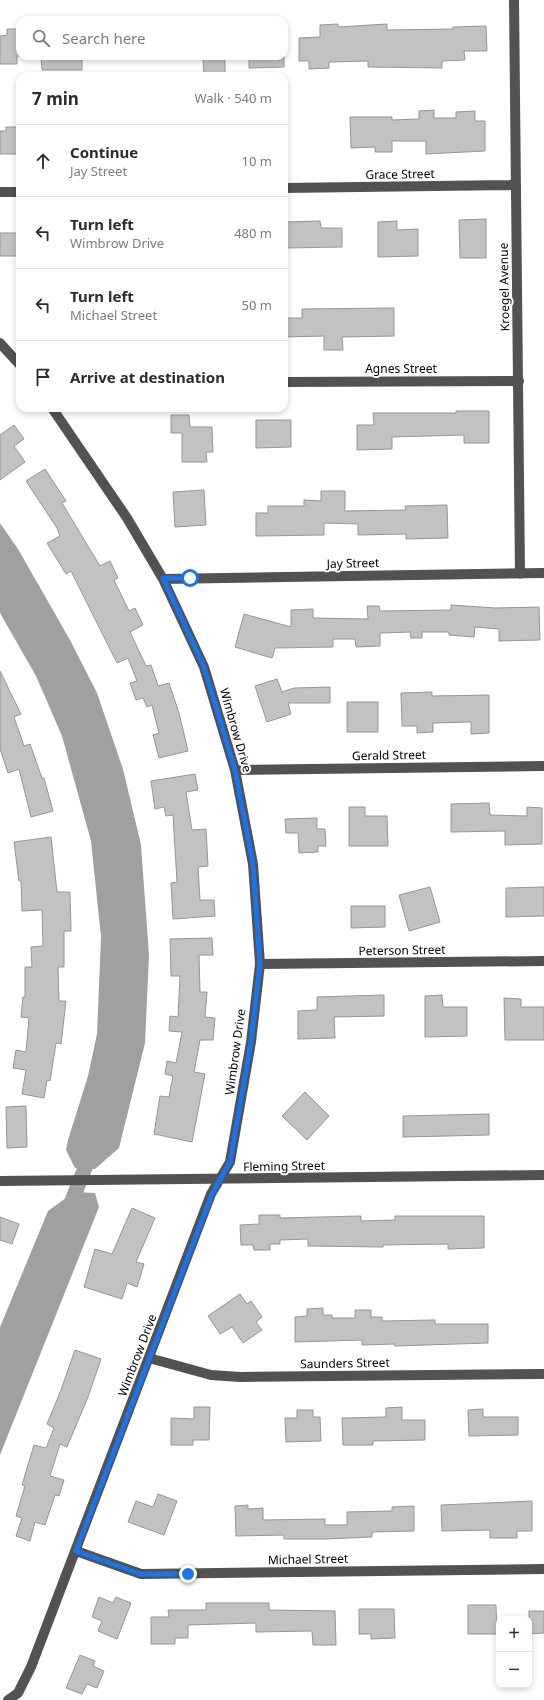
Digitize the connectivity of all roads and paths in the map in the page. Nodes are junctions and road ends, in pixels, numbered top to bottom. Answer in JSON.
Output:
{"nodes":[{"id":1,"x":514,"y":0,"type":"edge"},
{"id":2,"x":516,"y":185,"type":"junction"},
{"id":3,"x":288,"y":188,"type":"edge"},
{"id":4,"x":0,"y":192,"type":"edge"},
{"id":5,"x":16,"y":192,"type":"edge"},
{"id":6,"x":0,"y":343,"type":"edge"},
{"id":7,"x":16,"y":361,"type":"edge"},
{"id":8,"x":519,"y":381,"type":"junction"},
{"id":9,"x":288,"y":382,"type":"edge"},
{"id":10,"x":55,"y":412,"type":"edge"},
{"id":11,"x":544,"y":573,"type":"edge"},
{"id":12,"x":520,"y":574,"type":"junction"},
{"id":13,"x":163,"y":578,"type":"junction"},
{"id":14,"x":544,"y":766,"type":"edge"},
{"id":15,"x":235,"y":770,"type":"junction"},
{"id":16,"x":544,"y":961,"type":"edge"},
{"id":17,"x":260,"y":964,"type":"junction"},
{"id":18,"x":544,"y":1175,"type":"edge"},
{"id":19,"x":220,"y":1179,"type":"junction"},
{"id":20,"x":0,"y":1181,"type":"edge"},
{"id":21,"x":149,"y":1358,"type":"junction"},
{"id":22,"x":544,"y":1374,"type":"edge"},
{"id":23,"x":76,"y":1551,"type":"junction"},
{"id":24,"x":544,"y":1569,"type":"edge"},
{"id":25,"x":20,"y":1696,"type":"edge"},
{"id":26,"x":8,"y":1700,"type":"edge"}],
"edges":[{"from":1,"to":2,"type":"street","name":"Kroegel Avenue"},
{"from":2,"to":3,"type":"street","name":"Grace Street"},
{"from":2,"to":8,"type":"street","name":"Kroegel Avenue"},
{"from":4,"to":5,"type":"street"},
{"from":6,"to":7,"type":"street"},
{"from":8,"to":9,"type":"street","name":"Agnes Street"},
{"from":8,"to":12,"type":"street","name":"Kroegel Avenue"},
{"from":10,"to":13,"type":"street","name":"Wimbrow Drive"},
{"from":11,"to":12,"type":"street","name":"Jay Street"},
{"from":12,"to":13,"type":"street","name":"Jay Street"},
{"from":13,"to":15,"type":"street","name":"Wimbrow Drive"},
{"from":14,"to":15,"type":"street","name":"Gerald Street"},
{"from":15,"to":17,"type":"street","name":"Wimbrow Drive"},
{"from":16,"to":17,"type":"street","name":"Peterson Street"},
{"from":17,"to":19,"type":"street","name":"Wimbrow Drive"},
{"from":18,"to":19,"type":"street","name":"Fleming Street"},
{"from":19,"to":20,"type":"street","name":"Fleming Street"},
{"from":19,"to":21,"type":"street","name":"Wimbrow Drive"},
{"from":21,"to":22,"type":"street","name":"Saunders Street"},
{"from":21,"to":23,"type":"street","name":"Wimbrow Drive"},
{"from":23,"to":24,"type":"street","name":"Michael Street"},
{"from":23,"to":25,"type":"street","name":"Wimbrow Drive"},
{"from":25,"to":26,"type":"street","name":"Wimbrow Drive"}]}
